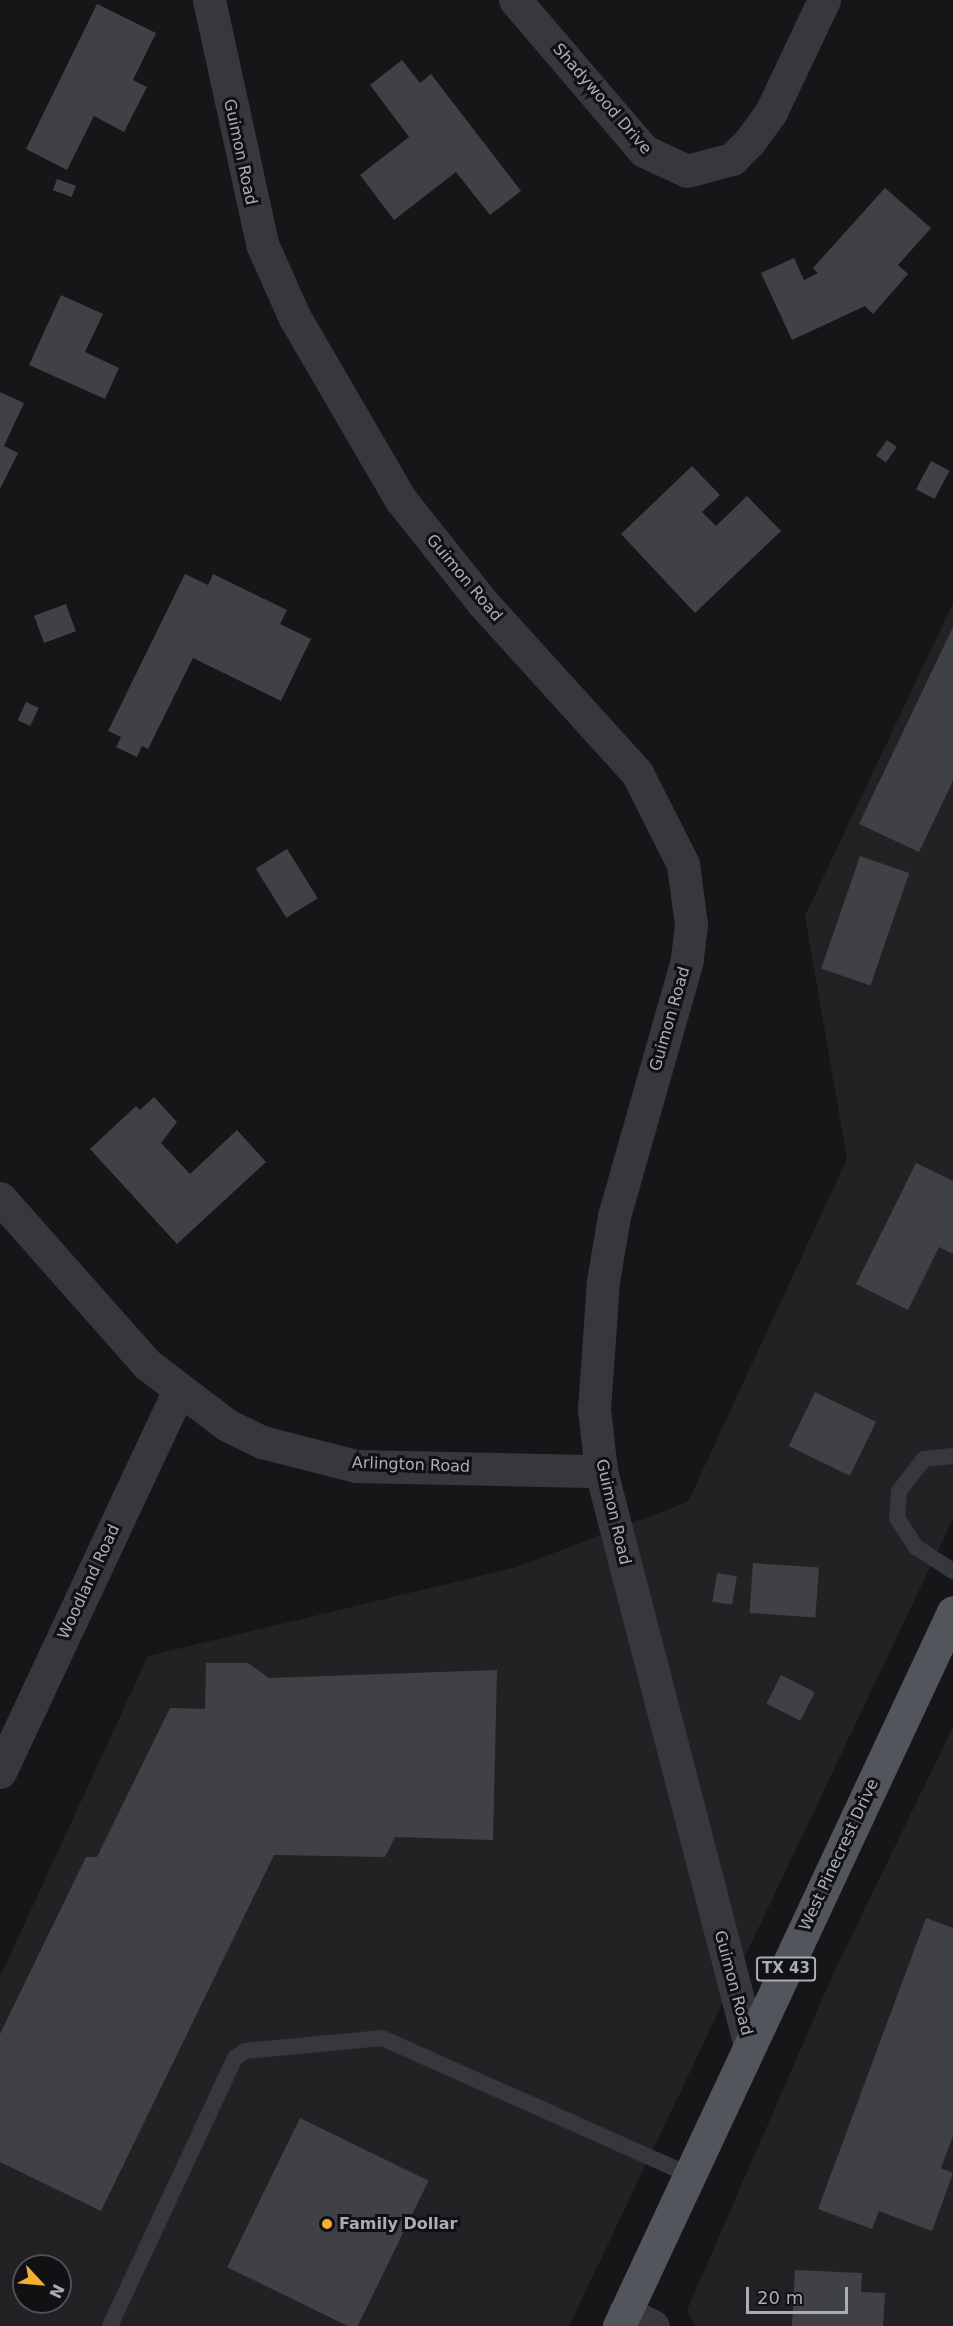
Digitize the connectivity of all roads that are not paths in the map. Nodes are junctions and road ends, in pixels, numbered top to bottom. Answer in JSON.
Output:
{"nodes":[{"id":1,"x":209,"y":0,"type":"edge"},
{"id":2,"x":515,"y":0,"type":"edge"},
{"id":3,"x":824,"y":0,"type":"edge"},
{"id":4,"x":0,"y":1198,"type":"edge"},
{"id":5,"x":178,"y":1392,"type":"junction"},
{"id":6,"x":953,"y":1456,"type":"edge"},
{"id":7,"x":600,"y":1471,"type":"junction"},
{"id":8,"x":953,"y":1570,"type":"edge"},
{"id":9,"x":953,"y":1612,"type":"edge"},
{"id":10,"x":0,"y":1772,"type":"edge"},
{"id":11,"x":750,"y":2046,"type":"junction"},
{"id":12,"x":689,"y":2175,"type":"junction"},
{"id":13,"x":632,"y":2321,"type":"edge"},
{"id":14,"x":110,"y":2326,"type":"edge"}],
"edges":[{"from":1,"to":7,"type":"street","name":"Guimon Road"},
{"from":2,"to":3,"type":"street","name":"Shadywood Drive"},
{"from":4,"to":5,"type":"street","name":"Arlington Road"},
{"from":5,"to":7,"type":"street","name":"Arlington Road"},
{"from":5,"to":10,"type":"street","name":"Woodland Road"},
{"from":6,"to":8,"type":"lane"},
{"from":7,"to":11,"type":"street","name":"Guimon Road"},
{"from":9,"to":11,"type":"main road","name":"West Pinecrest Drive","number":"TX 43"},
{"from":11,"to":12,"type":"main road","name":"West Pinecrest Drive","number":"TX 43"},
{"from":12,"to":13,"type":"main road","name":"West Pinecrest Drive","number":"TX 43"},
{"from":12,"to":14,"type":"lane"}]}
